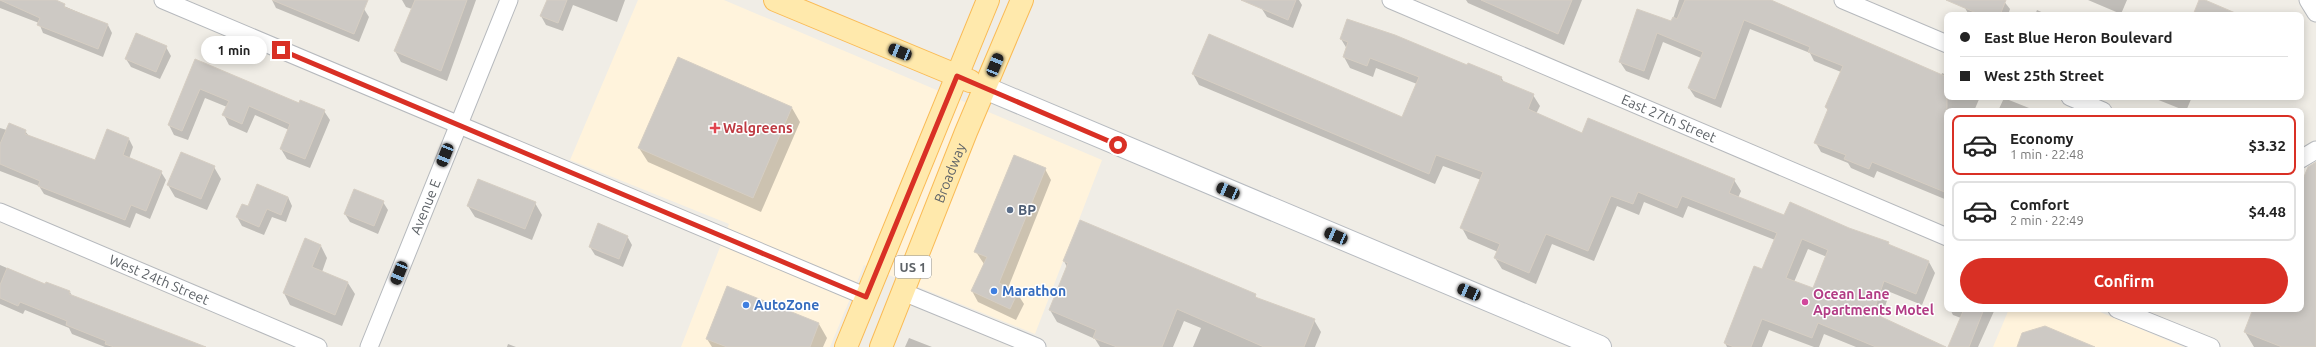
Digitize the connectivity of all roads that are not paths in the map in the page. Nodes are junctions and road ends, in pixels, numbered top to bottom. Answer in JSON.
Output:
{"nodes":[{"id":1,"x":163,"y":0,"type":"edge"},
{"id":2,"x":509,"y":0,"type":"edge"},
{"id":3,"x":775,"y":0,"type":"edge"},
{"id":4,"x":988,"y":0,"type":"edge"},
{"id":5,"x":1022,"y":0,"type":"edge"},
{"id":6,"x":1391,"y":0,"type":"edge"},
{"id":7,"x":1843,"y":0,"type":"edge"},
{"id":8,"x":2308,"y":0,"type":"edge"},
{"id":9,"x":2316,"y":13,"type":"edge"},
{"id":10,"x":1944,"y":43,"type":"edge"},
{"id":11,"x":957,"y":76,"type":"junction"},
{"id":12,"x":985,"y":88,"type":"junction"},
{"id":13,"x":2077,"y":100,"type":"edge"},
{"id":14,"x":2096,"y":108,"type":"edge"},
{"id":15,"x":457,"y":125,"type":"junction"},
{"id":16,"x":2316,"y":150,"type":"edge"},
{"id":17,"x":2304,"y":157,"type":"edge"},
{"id":18,"x":0,"y":212,"type":"edge"},
{"id":19,"x":1944,"y":236,"type":"edge"},
{"id":20,"x":903,"y":292,"type":"junction"},
{"id":21,"x":866,"y":297,"type":"junction"},
{"id":22,"x":2127,"y":312,"type":"edge"},
{"id":23,"x":318,"y":347,"type":"edge"},
{"id":24,"x":369,"y":347,"type":"edge"},
{"id":25,"x":846,"y":347,"type":"edge"},
{"id":26,"x":881,"y":347,"type":"edge"},
{"id":27,"x":1037,"y":347,"type":"edge"},
{"id":28,"x":1600,"y":347,"type":"edge"},
{"id":29,"x":2211,"y":347,"type":"edge"}],
"edges":[{"from":1,"to":15,"type":"street"},
{"from":2,"to":15,"type":"street","name":"Avenue E"},
{"from":3,"to":11,"type":"main road"},
{"from":4,"to":11,"type":"main road","number":"US 1"},
{"from":5,"to":12,"type":"main road","name":"Broadway","number":"US 1"},
{"from":6,"to":19,"type":"street","name":"East 27th Street"},
{"from":7,"to":10,"type":"street"},
{"from":8,"to":9,"type":"street"},
{"from":11,"to":12,"type":"main road"},
{"from":11,"to":21,"type":"main road","number":"US 1"},
{"from":12,"to":20,"type":"main road","name":"Broadway","number":"US 1"},
{"from":12,"to":28,"type":"main road"},
{"from":13,"to":14,"type":"street"},
{"from":15,"to":21,"type":"street"},
{"from":15,"to":24,"type":"street","name":"Avenue E"},
{"from":16,"to":17,"type":"street"},
{"from":18,"to":23,"type":"street","name":"West 24th Street"},
{"from":20,"to":26,"type":"main road","name":"Broadway","number":"US 1"},
{"from":20,"to":27,"type":"street"},
{"from":21,"to":25,"type":"main road","number":"US 1"},
{"from":22,"to":29,"type":"street"}]}
